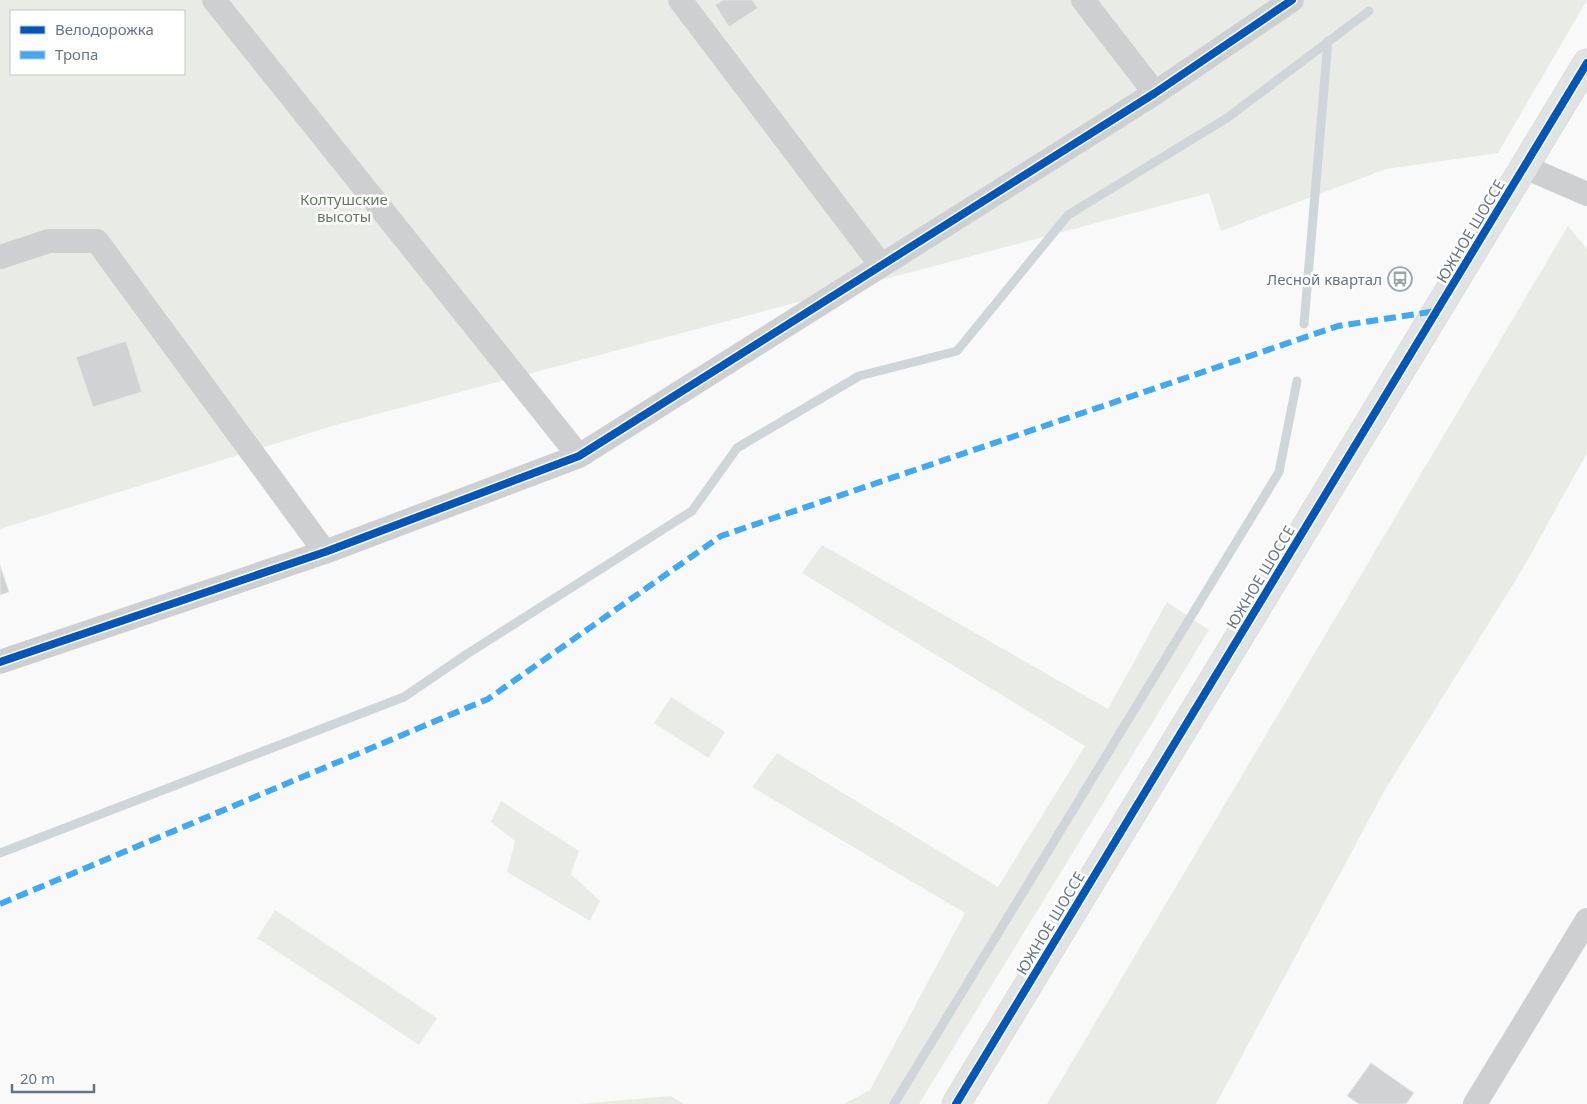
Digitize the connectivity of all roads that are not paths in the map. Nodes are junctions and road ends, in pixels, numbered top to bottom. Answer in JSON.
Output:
{"nodes":[{"id":1,"x":214,"y":0,"type":"edge"},
{"id":2,"x":680,"y":0,"type":"edge"},
{"id":3,"x":1083,"y":0,"type":"edge"},
{"id":4,"x":1292,"y":0,"type":"edge"},
{"id":5,"x":1587,"y":63,"type":"edge"},
{"id":6,"x":1155,"y":93,"type":"junction"},
{"id":7,"x":1525,"y":166,"type":"junction"},
{"id":8,"x":1587,"y":194,"type":"edge"},
{"id":9,"x":0,"y":258,"type":"edge"},
{"id":10,"x":881,"y":265,"type":"junction"},
{"id":11,"x":579,"y":456,"type":"junction"},
{"id":12,"x":325,"y":552,"type":"junction"},
{"id":13,"x":0,"y":662,"type":"edge"},
{"id":14,"x":1587,"y":920,"type":"edge"},
{"id":15,"x":956,"y":1104,"type":"edge"},
{"id":16,"x":1475,"y":1104,"type":"edge"}],
"edges":[{"from":1,"to":11,"type":"street"},
{"from":2,"to":10,"type":"street"},
{"from":3,"to":6,"type":"street"},
{"from":4,"to":6,"type":"street"},
{"from":5,"to":7,"type":"street","name":"ЮЖНОЕ ШОССЕ"},
{"from":6,"to":10,"type":"street"},
{"from":7,"to":8,"type":"street"},
{"from":7,"to":15,"type":"street","name":"ЮЖНОЕ ШОССЕ"},
{"from":9,"to":12,"type":"street"},
{"from":10,"to":11,"type":"street"},
{"from":11,"to":12,"type":"street"},
{"from":12,"to":13,"type":"street"},
{"from":14,"to":16,"type":"street"}]}
